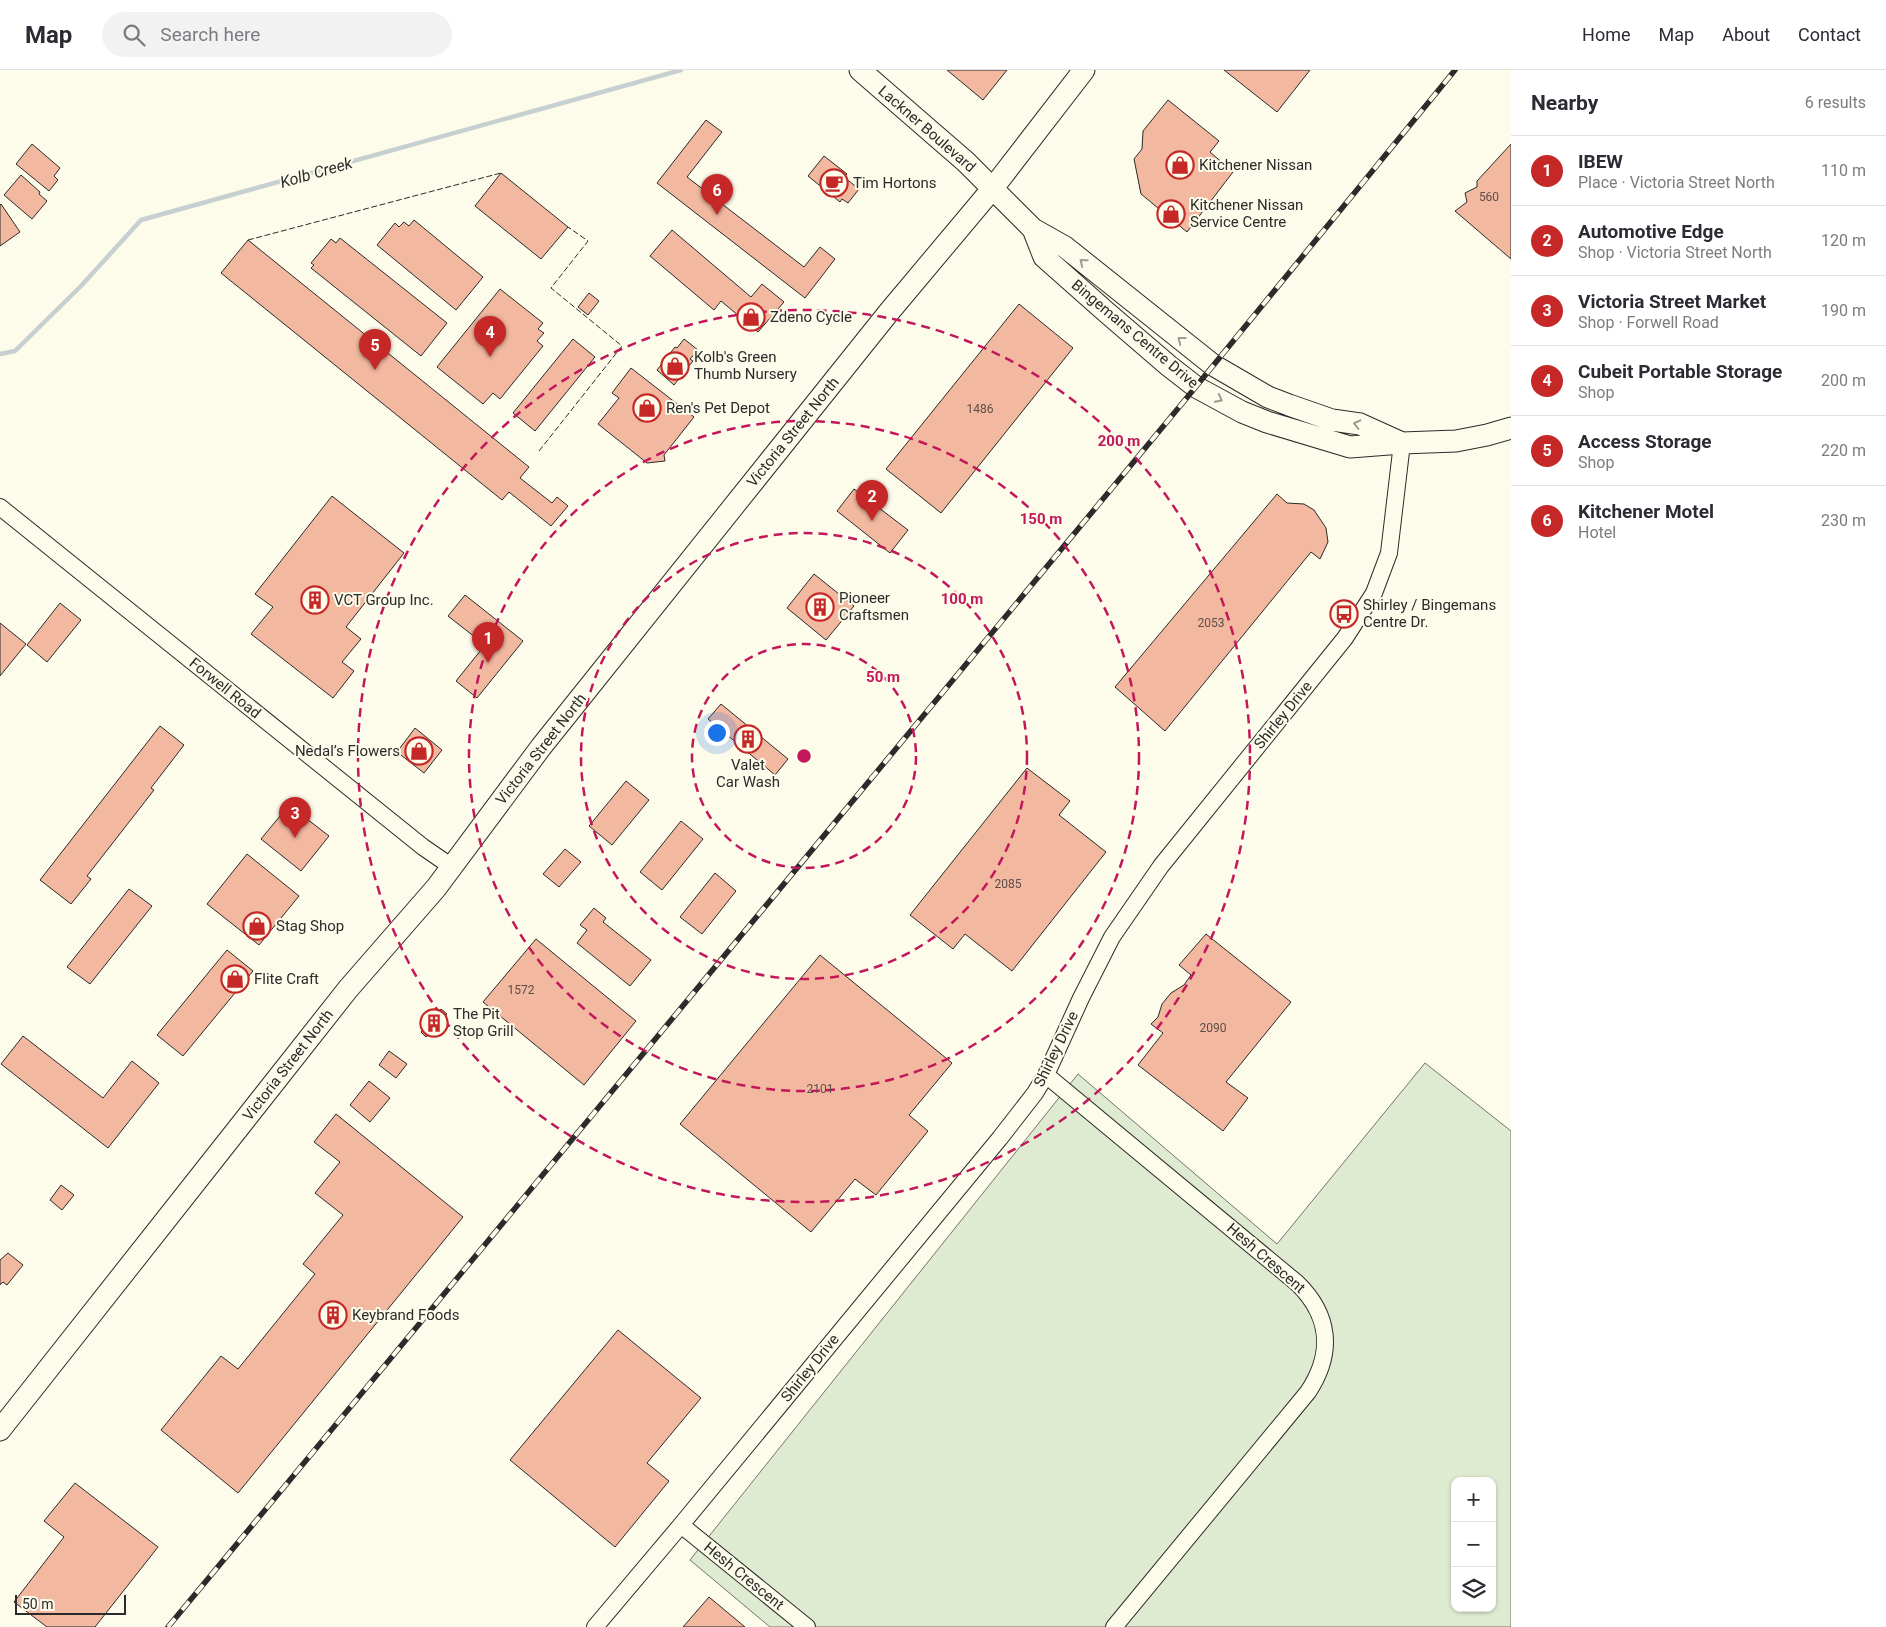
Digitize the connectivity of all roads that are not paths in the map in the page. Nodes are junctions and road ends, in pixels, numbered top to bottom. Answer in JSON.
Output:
{"nodes":[{"id":1,"x":860,"y":70,"type":"edge"},
{"id":2,"x":1084,"y":70,"type":"edge"},
{"id":3,"x":993,"y":188,"type":"junction"},
{"id":4,"x":1033,"y":229,"type":"junction"},
{"id":5,"x":1511,"y":428,"type":"edge"},
{"id":6,"x":1402,"y":442,"type":"junction"},
{"id":7,"x":0,"y":507,"type":"edge"},
{"id":8,"x":452,"y":866,"type":"junction"},
{"id":9,"x":1046,"y":1075,"type":"junction"},
{"id":10,"x":0,"y":1430,"type":"edge"},
{"id":11,"x":681,"y":1525,"type":"junction"},
{"id":12,"x":594,"y":1627,"type":"edge"},
{"id":13,"x":807,"y":1627,"type":"edge"},
{"id":14,"x":1114,"y":1627,"type":"edge"}],
"edges":[{"from":1,"to":3,"type":"main road","name":"Lackner Boulevard"},
{"from":2,"to":3,"type":"main road","name":"Victoria Street North"},
{"from":3,"to":4,"type":"main road","name":"Bingemans Centre Drive"},
{"from":3,"to":8,"type":"main road","name":"Victoria Street North"},
{"from":6,"to":4,"type":"main road","name":"Bingemans Centre Drive","one_way":true},
{"from":4,"to":6,"type":"main road","name":"Bingemans Centre Drive","one_way":true},
{"from":5,"to":6,"type":"main road","name":"Bingemans Centre Drive"},
{"from":6,"to":9,"type":"street","name":"Shirley Drive"},
{"from":7,"to":8,"type":"street","name":"Forwell Road"},
{"from":8,"to":10,"type":"main road","name":"Victoria Street North"},
{"from":9,"to":11,"type":"street","name":"Shirley Drive"},
{"from":9,"to":14,"type":"street","name":"Hesh Crescent"},
{"from":11,"to":12,"type":"street","name":"Shirley Drive"},
{"from":11,"to":13,"type":"street","name":"Hesh Crescent"}]}
